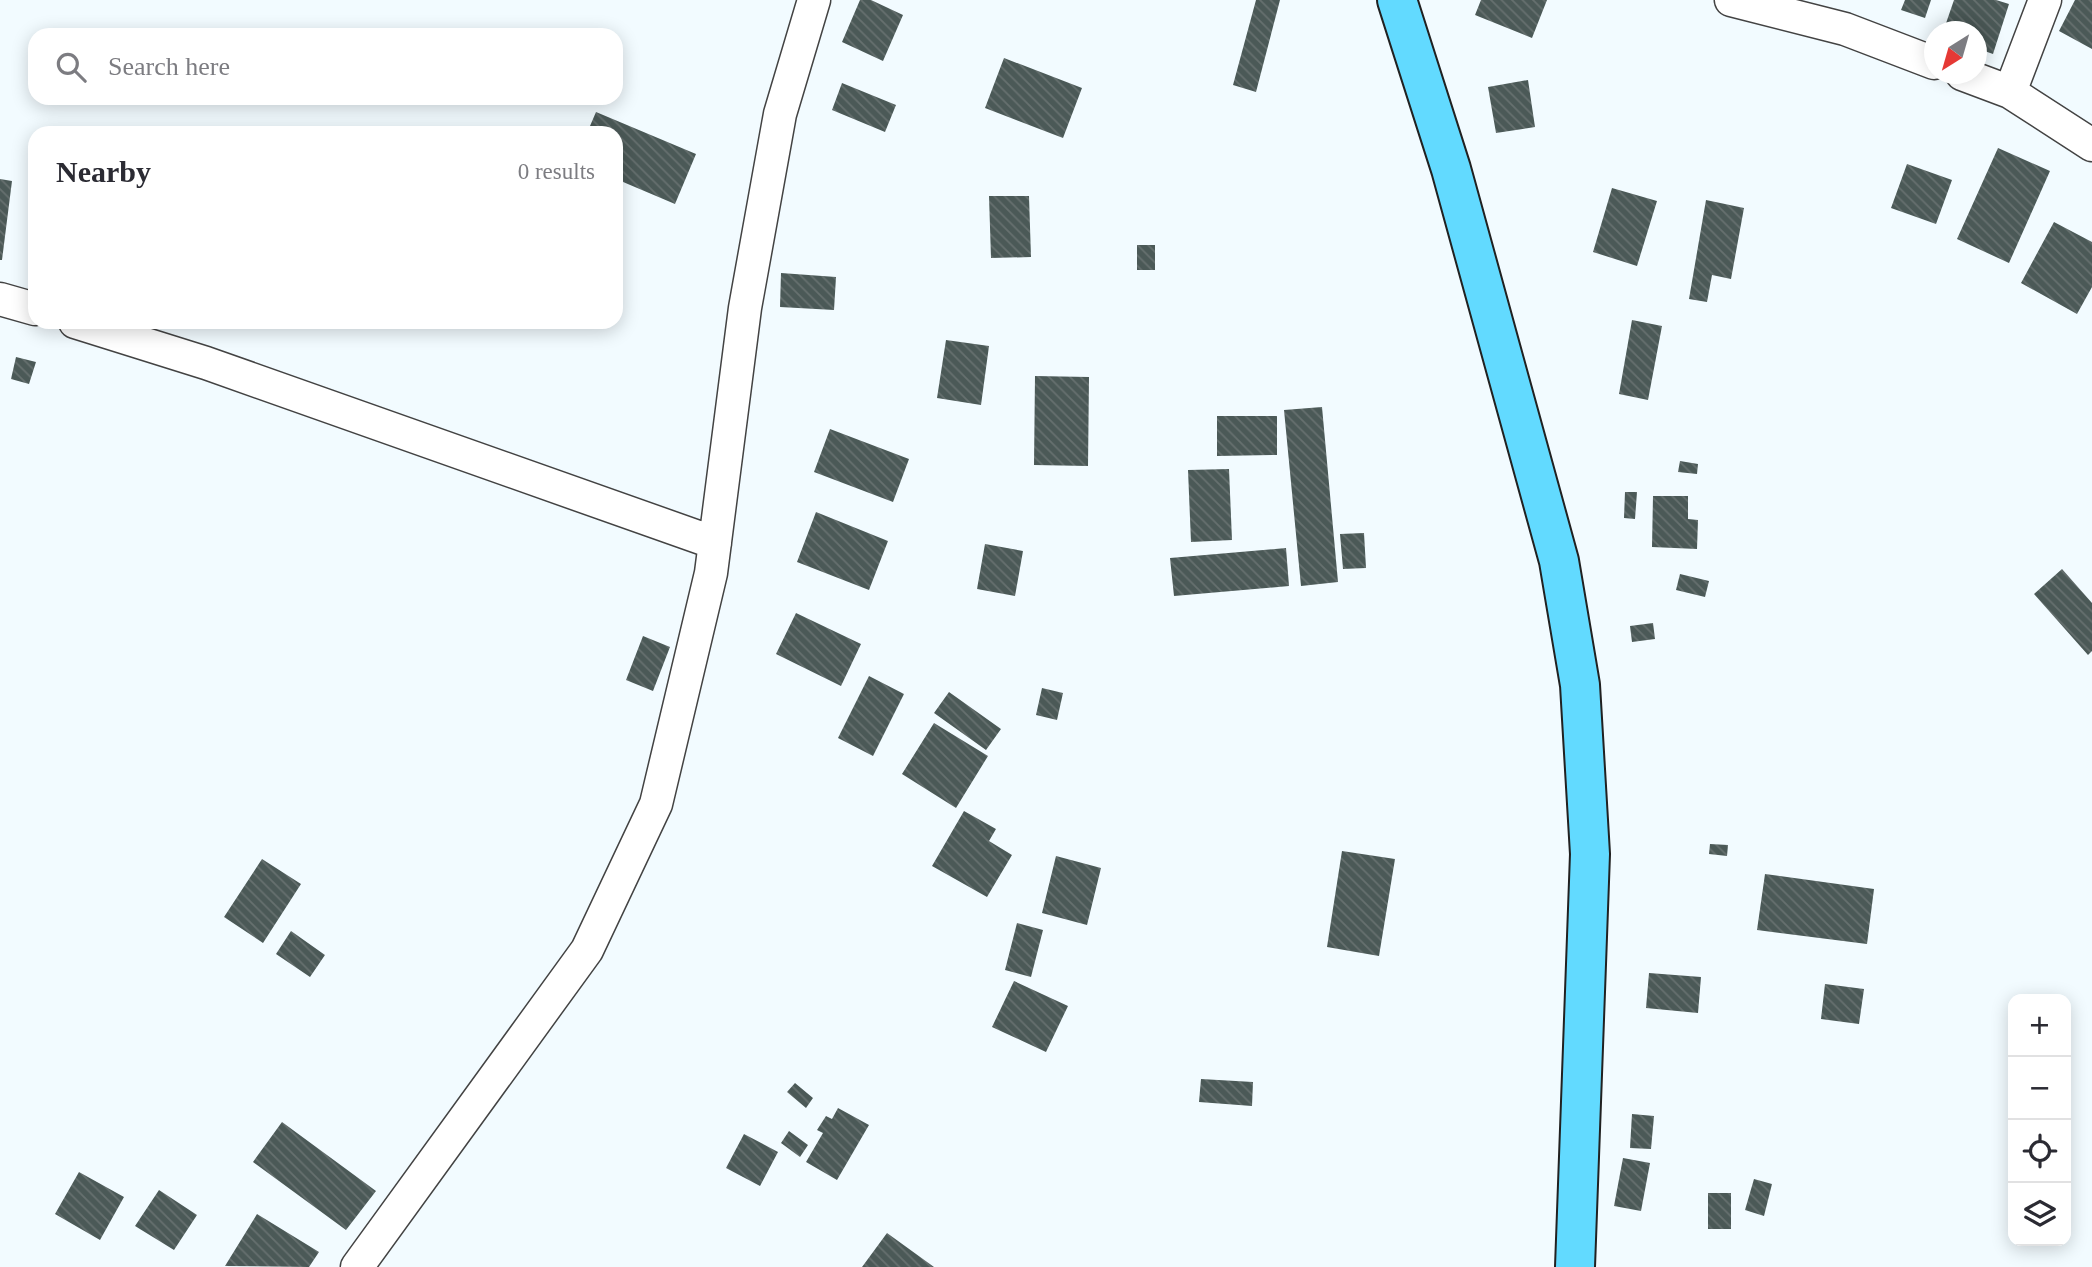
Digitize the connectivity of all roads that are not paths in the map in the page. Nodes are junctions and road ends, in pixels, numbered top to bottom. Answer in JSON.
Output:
{"nodes":[{"id":1,"x":814,"y":0,"type":"edge"},
{"id":2,"x":1397,"y":0,"type":"edge"},
{"id":3,"x":1731,"y":0,"type":"edge"},
{"id":4,"x":2045,"y":0,"type":"edge"},
{"id":5,"x":1924,"y":59,"type":"edge"},
{"id":6,"x":1987,"y":83,"type":"edge"},
{"id":7,"x":2010,"y":92,"type":"junction"},
{"id":8,"x":2092,"y":145,"type":"edge"},
{"id":9,"x":0,"y":299,"type":"edge"},
{"id":10,"x":28,"y":307,"type":"edge"},
{"id":11,"x":97,"y":329,"type":"edge"},
{"id":12,"x":715,"y":542,"type":"junction"},
{"id":13,"x":357,"y":1267,"type":"edge"},
{"id":14,"x":1575,"y":1267,"type":"edge"}],
"edges":[{"from":1,"to":12,"type":"street"},
{"from":2,"to":14,"type":"main road"},
{"from":3,"to":5,"type":"street"},
{"from":4,"to":7,"type":"street"},
{"from":6,"to":7,"type":"street"},
{"from":7,"to":8,"type":"street"},
{"from":9,"to":10,"type":"street"},
{"from":11,"to":12,"type":"street"},
{"from":12,"to":13,"type":"street"}]}
